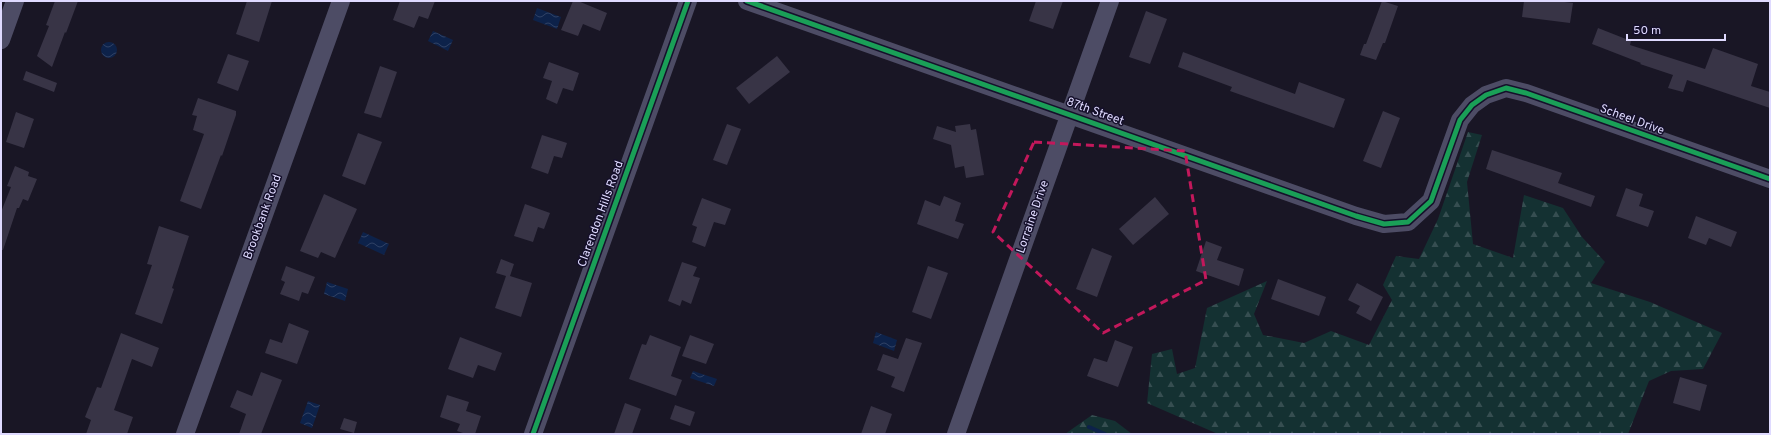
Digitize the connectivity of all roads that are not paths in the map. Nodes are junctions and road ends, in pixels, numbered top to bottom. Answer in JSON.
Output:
{"nodes":[{"id":1,"x":15,"y":1,"type":"edge"},
{"id":2,"x":340,"y":1,"type":"edge"},
{"id":3,"x":688,"y":1,"type":"edge"},
{"id":4,"x":747,"y":1,"type":"edge"},
{"id":5,"x":1110,"y":1,"type":"edge"},
{"id":6,"x":1,"y":40,"type":"edge"},
{"id":7,"x":1070,"y":114,"type":"junction"},
{"id":8,"x":1770,"y":179,"type":"edge"},
{"id":9,"x":1431,"y":201,"type":"joint"},
{"id":10,"x":185,"y":434,"type":"edge"},
{"id":11,"x":533,"y":434,"type":"edge"},
{"id":12,"x":956,"y":434,"type":"edge"}],
"edges":[{"from":1,"to":6,"type":"street"},
{"from":2,"to":10,"type":"street","name":"Brookbank Road"},
{"from":3,"to":11,"type":"street","name":"Clarendon Hills Road"},
{"from":4,"to":7,"type":"street","name":"87th Street"},
{"from":5,"to":7,"type":"street","name":"Lorraine Drive"},
{"from":7,"to":9,"type":"street","name":"87th Street"},
{"from":7,"to":12,"type":"street","name":"Lorraine Drive"},
{"from":8,"to":9,"type":"street","name":"Scheel Drive"}]}
